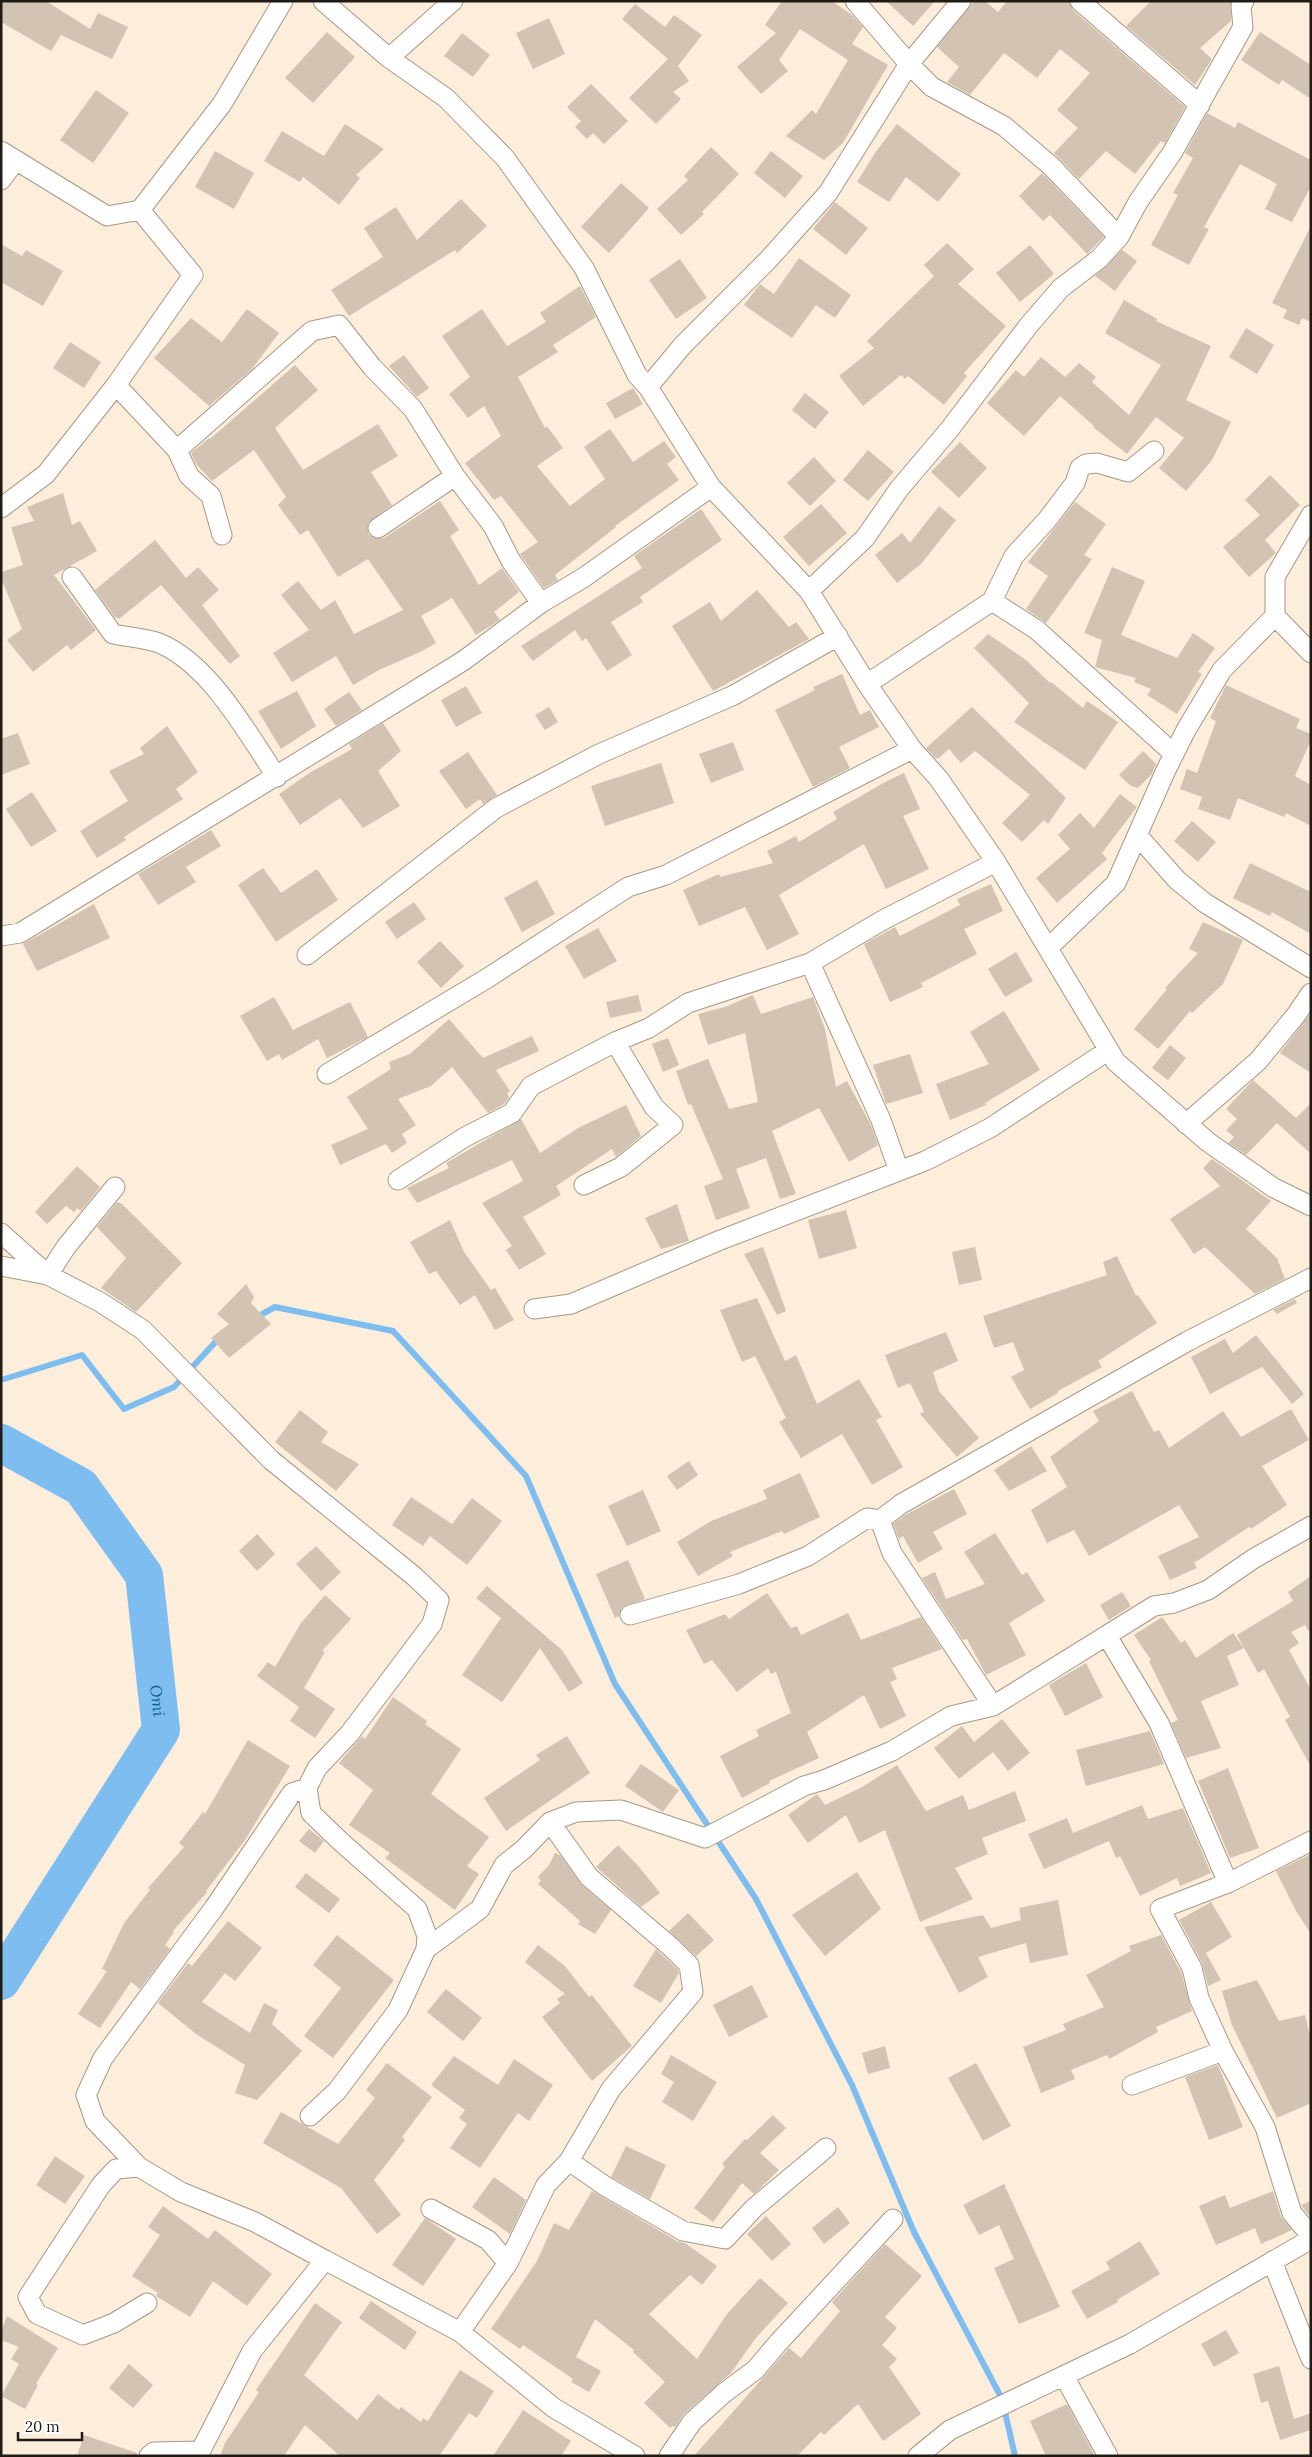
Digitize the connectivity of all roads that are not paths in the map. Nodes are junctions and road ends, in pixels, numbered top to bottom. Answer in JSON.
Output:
{"nodes":[{"id":1,"x":282,"y":1,"type":"edge"},
{"id":2,"x":323,"y":1,"type":"edge"},
{"id":3,"x":453,"y":1,"type":"edge"},
{"id":4,"x":855,"y":1,"type":"edge"},
{"id":5,"x":961,"y":1,"type":"edge"},
{"id":6,"x":1080,"y":1,"type":"edge"},
{"id":7,"x":1244,"y":1,"type":"edge"},
{"id":8,"x":389,"y":58,"type":"junction"},
{"id":9,"x":909,"y":64,"type":"junction"},
{"id":10,"x":1200,"y":105,"type":"junction"},
{"id":11,"x":8,"y":156,"type":"edge"},
{"id":12,"x":1,"y":180,"type":"edge"},
{"id":13,"x":140,"y":210,"type":"junction"},
{"id":14,"x":1119,"y":237,"type":"junction"},
{"id":15,"x":116,"y":385,"type":"junction"},
{"id":16,"x":648,"y":387,"type":"junction"},
{"id":17,"x":177,"y":450,"type":"junction"},
{"id":18,"x":1154,"y":451,"type":"dead end"},
{"id":19,"x":454,"y":476,"type":"junction"},
{"id":20,"x":712,"y":487,"type":"junction"},
{"id":21,"x":1,"y":508,"type":"edge"},
{"id":22,"x":1311,"y":516,"type":"edge"},
{"id":23,"x":378,"y":528,"type":"dead end"},
{"id":24,"x":222,"y":535,"type":"dead end"},
{"id":25,"x":72,"y":577,"type":"dead end"},
{"id":26,"x":809,"y":591,"type":"junction"},
{"id":27,"x":992,"y":601,"type":"junction"},
{"id":28,"x":541,"y":603,"type":"junction"},
{"id":29,"x":1275,"y":616,"type":"junction"},
{"id":30,"x":838,"y":636,"type":"junction"},
{"id":31,"x":1311,"y":653,"type":"edge"},
{"id":32,"x":867,"y":684,"type":"junction"},
{"id":33,"x":912,"y":749,"type":"junction"},
{"id":34,"x":1174,"y":754,"type":"junction"},
{"id":35,"x":277,"y":777,"type":"junction"},
{"id":36,"x":1138,"y":836,"type":"junction"},
{"id":37,"x":996,"y":862,"type":"junction"},
{"id":38,"x":1,"y":936,"type":"edge"},
{"id":39,"x":1048,"y":948,"type":"junction"},
{"id":40,"x":307,"y":955,"type":"dead end"},
{"id":41,"x":810,"y":963,"type":"junction"},
{"id":42,"x":1311,"y":968,"type":"edge"},
{"id":43,"x":1311,"y":993,"type":"edge"},
{"id":44,"x":615,"y":1042,"type":"junction"},
{"id":45,"x":1109,"y":1050,"type":"junction"},
{"id":46,"x":327,"y":1074,"type":"dead end"},
{"id":47,"x":1186,"y":1124,"type":"junction"},
{"id":48,"x":899,"y":1171,"type":"junction"},
{"id":49,"x":398,"y":1180,"type":"dead end"},
{"id":50,"x":584,"y":1185,"type":"dead end"},
{"id":51,"x":115,"y":1188,"type":"dead end"},
{"id":52,"x":1311,"y":1206,"type":"edge"},
{"id":53,"x":1,"y":1233,"type":"edge"},
{"id":54,"x":1,"y":1266,"type":"edge"},
{"id":55,"x":48,"y":1275,"type":"junction"},
{"id":56,"x":1311,"y":1278,"type":"edge"},
{"id":57,"x":534,"y":1310,"type":"dead end"},
{"id":58,"x":880,"y":1520,"type":"junction"},
{"id":59,"x":1311,"y":1526,"type":"edge"},
{"id":60,"x":630,"y":1615,"type":"dead end"},
{"id":61,"x":1107,"y":1636,"type":"junction"},
{"id":62,"x":993,"y":1706,"type":"junction"},
{"id":63,"x":300,"y":1791,"type":"junction"},
{"id":64,"x":550,"y":1822,"type":"junction"},
{"id":65,"x":1311,"y":1841,"type":"edge"},
{"id":66,"x":1228,"y":1883,"type":"junction"},
{"id":67,"x":426,"y":1949,"type":"junction"},
{"id":68,"x":1223,"y":2051,"type":"junction"},
{"id":69,"x":1132,"y":2085,"type":"dead end"},
{"id":70,"x":310,"y":2116,"type":"dead end"},
{"id":71,"x":826,"y":2148,"type":"dead end"},
{"id":72,"x":569,"y":2160,"type":"junction"},
{"id":73,"x":139,"y":2167,"type":"junction"},
{"id":74,"x":431,"y":2209,"type":"dead end"},
{"id":75,"x":893,"y":2219,"type":"dead end"},
{"id":76,"x":1311,"y":2237,"type":"edge"},
{"id":77,"x":325,"y":2260,"type":"junction"},
{"id":78,"x":1272,"y":2261,"type":"junction"},
{"id":79,"x":508,"y":2263,"type":"junction"},
{"id":80,"x":147,"y":2303,"type":"dead end"},
{"id":81,"x":460,"y":2332,"type":"junction"},
{"id":82,"x":1311,"y":2359,"type":"edge"},
{"id":83,"x":1064,"y":2376,"type":"junction"},
{"id":84,"x":198,"y":2454,"type":"edge"},
{"id":85,"x":149,"y":2456,"type":"edge"},
{"id":86,"x":635,"y":2456,"type":"edge"},
{"id":87,"x":669,"y":2456,"type":"edge"},
{"id":88,"x":918,"y":2456,"type":"edge"},
{"id":89,"x":1108,"y":2456,"type":"edge"}],
"edges":[{"from":1,"to":13,"type":"street"},
{"from":2,"to":8,"type":"street"},
{"from":3,"to":8,"type":"street"},
{"from":4,"to":9,"type":"street"},
{"from":5,"to":9,"type":"street"},
{"from":6,"to":10,"type":"street"},
{"from":7,"to":10,"type":"street"},
{"from":8,"to":16,"type":"street"},
{"from":9,"to":14,"type":"street"},
{"from":9,"to":16,"type":"street"},
{"from":10,"to":14,"type":"street"},
{"from":11,"to":12,"type":"street"},
{"from":11,"to":13,"type":"street"},
{"from":13,"to":15,"type":"street"},
{"from":14,"to":26,"type":"street"},
{"from":15,"to":17,"type":"street"},
{"from":15,"to":21,"type":"street"},
{"from":16,"to":20,"type":"street"},
{"from":17,"to":19,"type":"street"},
{"from":17,"to":24,"type":"street"},
{"from":18,"to":27,"type":"street"},
{"from":19,"to":23,"type":"street"},
{"from":19,"to":28,"type":"street"},
{"from":20,"to":26,"type":"street"},
{"from":20,"to":28,"type":"street"},
{"from":22,"to":29,"type":"street"},
{"from":25,"to":35,"type":"street"},
{"from":26,"to":30,"type":"street"},
{"from":27,"to":32,"type":"street"},
{"from":27,"to":34,"type":"street"},
{"from":28,"to":35,"type":"street"},
{"from":29,"to":31,"type":"street"},
{"from":29,"to":34,"type":"street"},
{"from":30,"to":32,"type":"street"},
{"from":30,"to":40,"type":"street"},
{"from":32,"to":33,"type":"street"},
{"from":33,"to":37,"type":"street"},
{"from":33,"to":46,"type":"street"},
{"from":34,"to":36,"type":"street"},
{"from":35,"to":38,"type":"street"},
{"from":36,"to":39,"type":"street"},
{"from":36,"to":42,"type":"street"},
{"from":37,"to":39,"type":"street"},
{"from":37,"to":41,"type":"street"},
{"from":39,"to":45,"type":"street"},
{"from":41,"to":44,"type":"street"},
{"from":41,"to":48,"type":"street"},
{"from":43,"to":47,"type":"street"},
{"from":44,"to":49,"type":"street"},
{"from":44,"to":50,"type":"street"},
{"from":45,"to":47,"type":"street"},
{"from":45,"to":48,"type":"street"},
{"from":47,"to":52,"type":"street"},
{"from":48,"to":57,"type":"street"},
{"from":51,"to":55,"type":"street"},
{"from":53,"to":55,"type":"street"},
{"from":54,"to":55,"type":"street"},
{"from":55,"to":63,"type":"street"},
{"from":56,"to":58,"type":"street"},
{"from":58,"to":60,"type":"street"},
{"from":58,"to":62,"type":"street"},
{"from":59,"to":61,"type":"street"},
{"from":61,"to":62,"type":"street"},
{"from":61,"to":66,"type":"street"},
{"from":62,"to":64,"type":"street"},
{"from":63,"to":67,"type":"street"},
{"from":63,"to":73,"type":"street"},
{"from":64,"to":67,"type":"street"},
{"from":64,"to":72,"type":"street"},
{"from":65,"to":66,"type":"street"},
{"from":66,"to":68,"type":"street"},
{"from":67,"to":70,"type":"street"},
{"from":68,"to":69,"type":"street"},
{"from":68,"to":76,"type":"street"},
{"from":71,"to":72,"type":"street"},
{"from":72,"to":79,"type":"street"},
{"from":73,"to":77,"type":"street"},
{"from":73,"to":80,"type":"street"},
{"from":74,"to":79,"type":"street"},
{"from":75,"to":87,"type":"street"},
{"from":76,"to":78,"type":"street"},
{"from":77,"to":81,"type":"street"},
{"from":77,"to":84,"type":"street"},
{"from":78,"to":82,"type":"street"},
{"from":78,"to":83,"type":"street"},
{"from":79,"to":81,"type":"street"},
{"from":81,"to":86,"type":"street"},
{"from":83,"to":88,"type":"street"},
{"from":83,"to":89,"type":"street"},
{"from":84,"to":85,"type":"street"}]}
